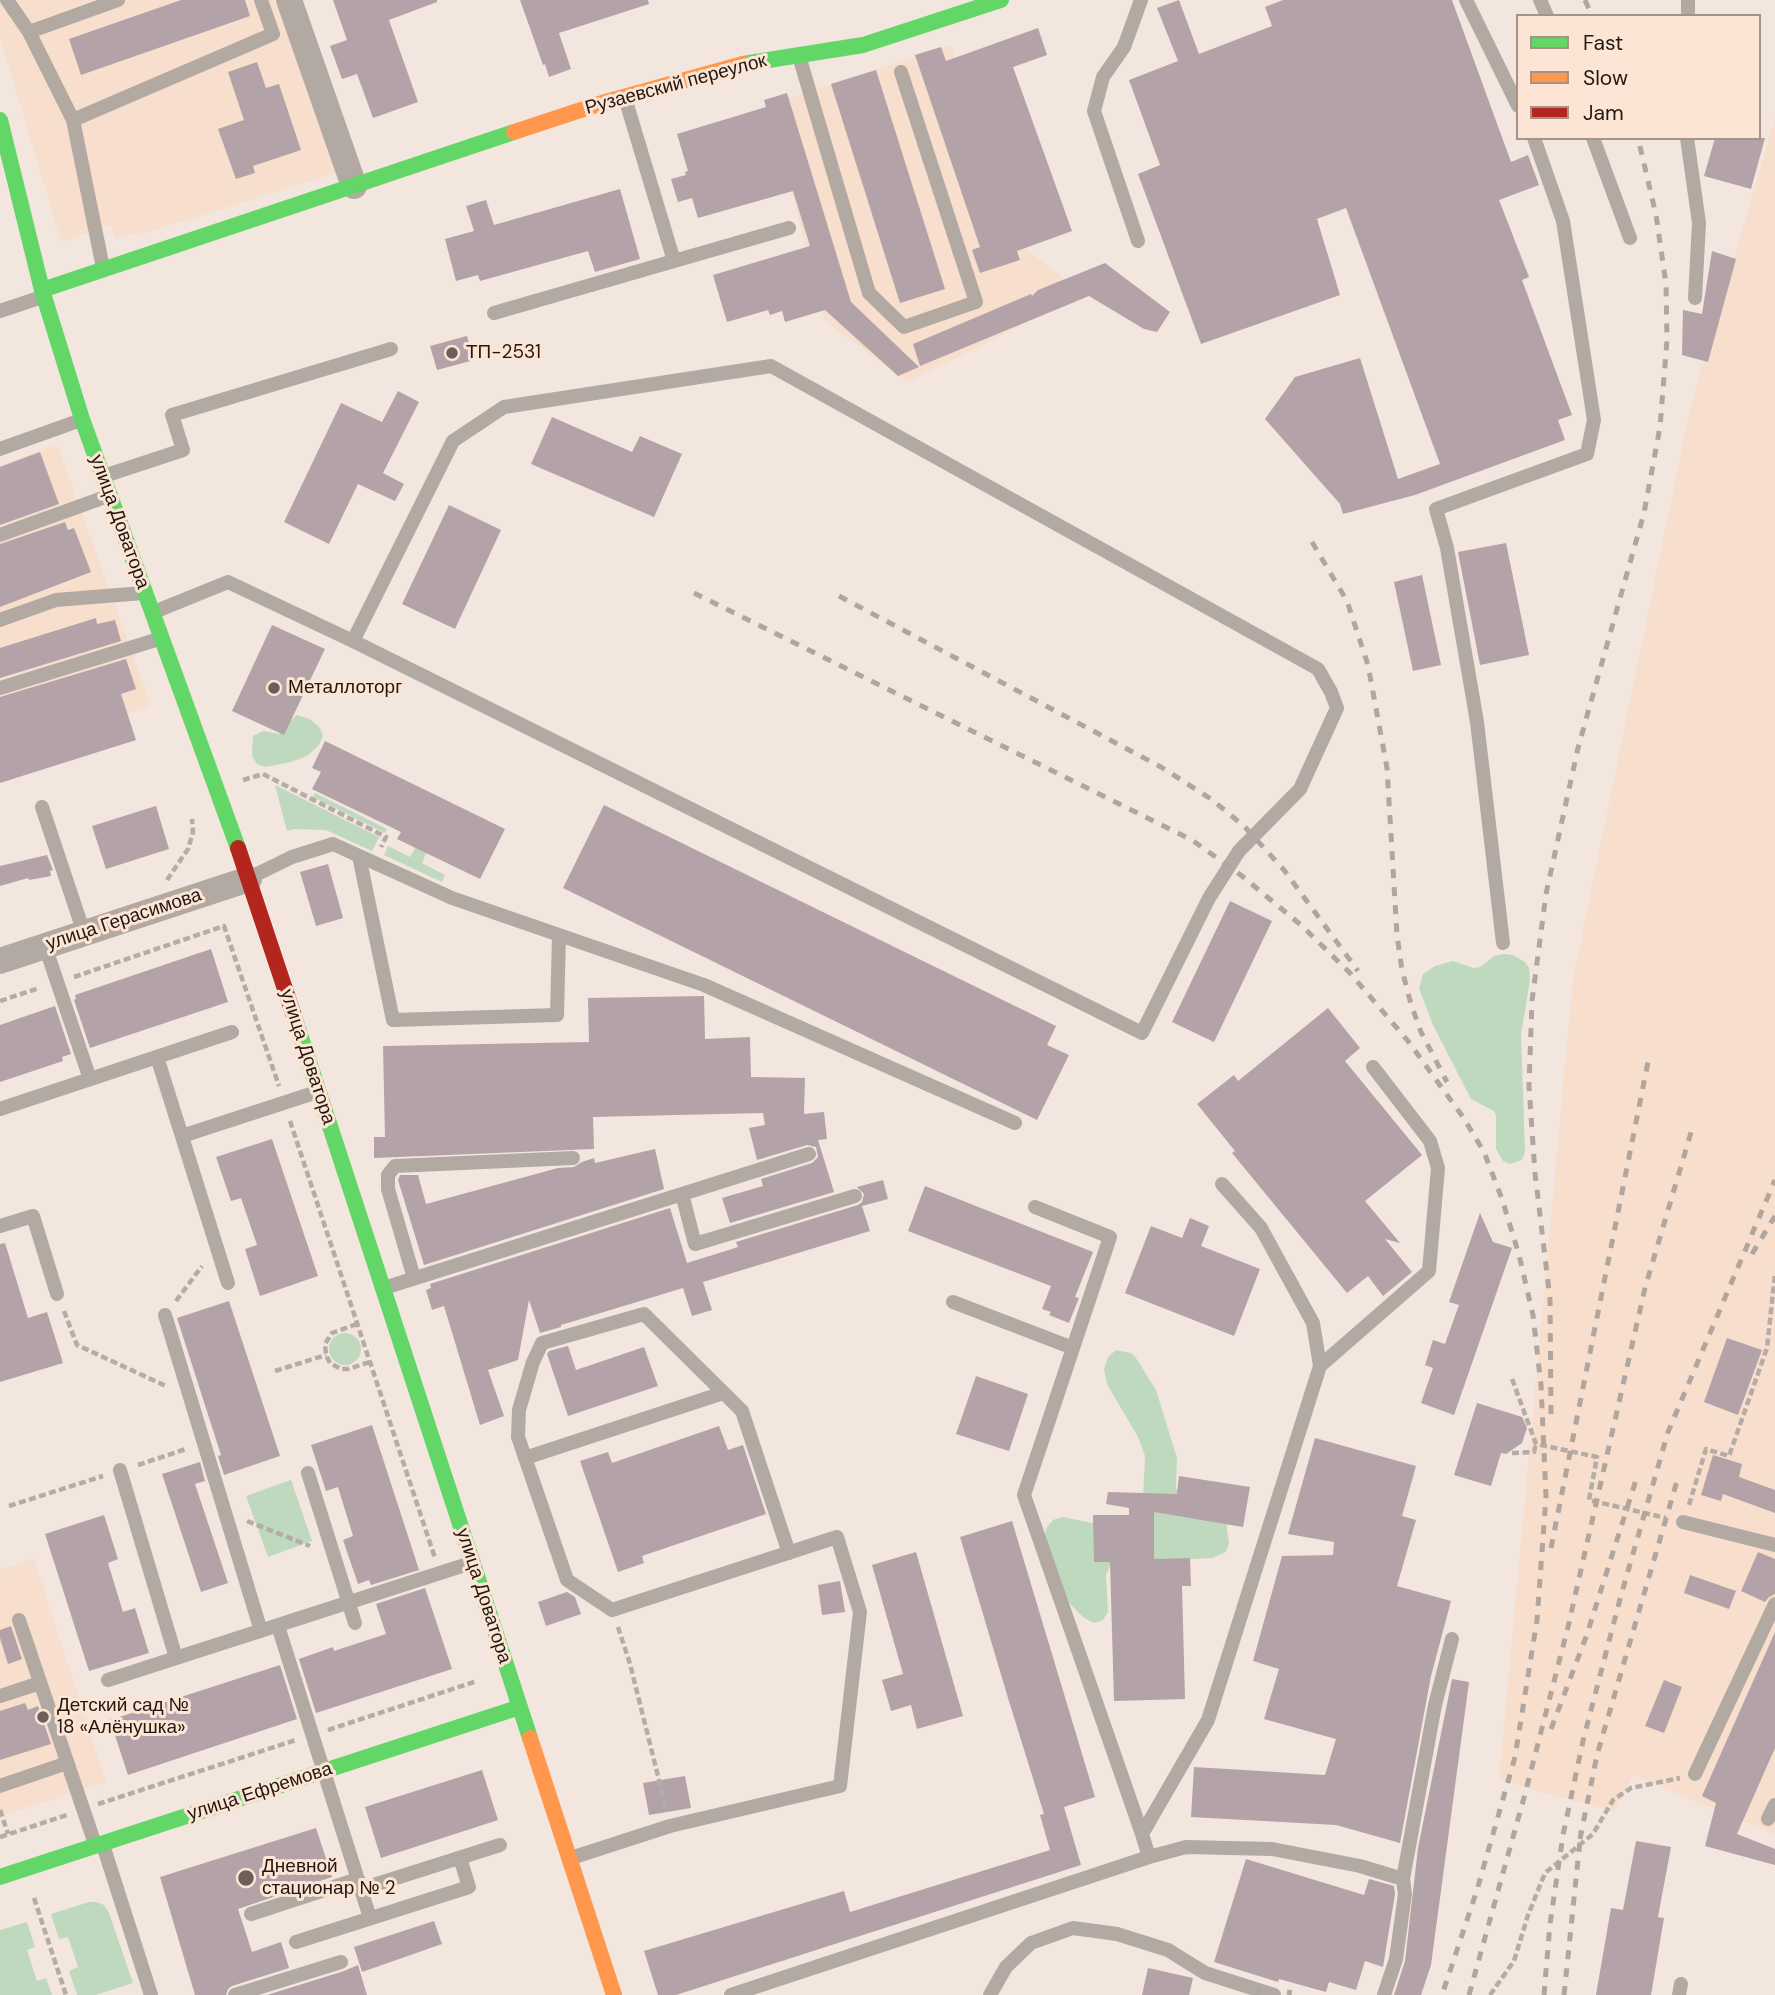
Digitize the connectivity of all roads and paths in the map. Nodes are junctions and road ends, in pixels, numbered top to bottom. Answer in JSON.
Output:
{"nodes":[{"id":1,"x":7,"y":0,"type":"edge"},
{"id":2,"x":118,"y":0,"type":"edge"},
{"id":3,"x":261,"y":0,"type":"edge"},
{"id":4,"x":289,"y":0,"type":"edge"},
{"id":5,"x":1001,"y":0,"type":"edge"},
{"id":6,"x":1141,"y":0,"type":"edge"},
{"id":7,"x":1466,"y":0,"type":"edge"},
{"id":8,"x":29,"y":32,"type":"junction"},
{"id":9,"x":799,"y":55,"type":"junction"},
{"id":10,"x":901,"y":72,"type":"dead end"},
{"id":11,"x":625,"y":97,"type":"junction"},
{"id":12,"x":1516,"y":102,"type":"edge"},
{"id":13,"x":0,"y":120,"type":"edge"},
{"id":14,"x":74,"y":120,"type":"junction"},
{"id":15,"x":1535,"y":140,"type":"edge"},
{"id":16,"x":1594,"y":140,"type":"edge"},
{"id":17,"x":1686,"y":140,"type":"edge"},
{"id":18,"x":354,"y":186,"type":"junction"},
{"id":19,"x":789,"y":228,"type":"dead end"},
{"id":20,"x":1630,"y":238,"type":"dead end"},
{"id":21,"x":1138,"y":241,"type":"dead end"},
{"id":22,"x":674,"y":261,"type":"junction"},
{"id":23,"x":103,"y":269,"type":"junction"},
{"id":24,"x":44,"y":293,"type":"junction"},
{"id":25,"x":1695,"y":298,"type":"dead end"},
{"id":26,"x":0,"y":311,"type":"edge"},
{"id":27,"x":494,"y":313,"type":"dead end"},
{"id":28,"x":391,"y":349,"type":"dead end"},
{"id":29,"x":82,"y":419,"type":"junction"},
{"id":30,"x":0,"y":449,"type":"edge"},
{"id":31,"x":103,"y":476,"type":"junction"},
{"id":32,"x":110,"y":495,"type":"junction"},
{"id":33,"x":0,"y":536,"type":"edge"},
{"id":34,"x":144,"y":593,"type":"junction"},
{"id":35,"x":152,"y":613,"type":"junction"},
{"id":36,"x":0,"y":620,"type":"edge"},
{"id":37,"x":161,"y":638,"type":"junction"},
{"id":38,"x":353,"y":642,"type":"junction"},
{"id":39,"x":0,"y":688,"type":"edge"},
{"id":40,"x":216,"y":789,"type":"junction"},
{"id":41,"x":42,"y":807,"type":"dead end"},
{"id":42,"x":188,"y":808,"type":"dead end"},
{"id":43,"x":379,"y":850,"type":"dead end"},
{"id":44,"x":359,"y":856,"type":"junction"},
{"id":45,"x":249,"y":879,"type":"junction"},
{"id":46,"x":163,"y":884,"type":"dead end"},
{"id":47,"x":84,"y":933,"type":"junction"},
{"id":48,"x":559,"y":935,"type":"junction"},
{"id":49,"x":153,"y":942,"type":"dead end"},
{"id":50,"x":1503,"y":943,"type":"dead end"},
{"id":51,"x":45,"y":946,"type":"junction"},
{"id":52,"x":156,"y":949,"type":"junction"},
{"id":53,"x":0,"y":961,"type":"edge"},
{"id":54,"x":57,"y":982,"type":"junction"},
{"id":55,"x":0,"y":1001,"type":"edge"},
{"id":56,"x":232,"y":1032,"type":"dead end"},
{"id":57,"x":157,"y":1057,"type":"junction"},
{"id":58,"x":1373,"y":1067,"type":"dead end"},
{"id":59,"x":90,"y":1079,"type":"junction"},
{"id":60,"x":318,"y":1092,"type":"junction"},
{"id":61,"x":284,"y":1103,"type":"junction"},
{"id":62,"x":0,"y":1109,"type":"edge"},
{"id":63,"x":1015,"y":1122,"type":"dead end"},
{"id":64,"x":182,"y":1136,"type":"junction"},
{"id":65,"x":809,"y":1154,"type":"dead end"},
{"id":66,"x":573,"y":1158,"type":"dead end"},
{"id":67,"x":1222,"y":1184,"type":"dead end"},
{"id":68,"x":682,"y":1194,"type":"junction"},
{"id":69,"x":855,"y":1196,"type":"dead end"},
{"id":70,"x":1035,"y":1207,"type":"dead end"},
{"id":71,"x":0,"y":1226,"type":"edge"},
{"id":72,"x":216,"y":1246,"type":"junction"},
{"id":73,"x":1775,"y":1274,"type":"edge"},
{"id":74,"x":414,"y":1278,"type":"junction"},
{"id":75,"x":228,"y":1283,"type":"dead end"},
{"id":76,"x":383,"y":1288,"type":"junction"},
{"id":77,"x":57,"y":1294,"type":"joint"},
{"id":78,"x":953,"y":1302,"type":"dead end"},
{"id":79,"x":165,"y":1315,"type":"joint"},
{"id":80,"x":357,"y":1324,"type":"junction"},
{"id":81,"x":1073,"y":1348,"type":"junction"},
{"id":82,"x":326,"y":1355,"type":"junction"},
{"id":83,"x":369,"y":1362,"type":"junction"},
{"id":84,"x":1320,"y":1366,"type":"junction"},
{"id":85,"x":275,"y":1371,"type":"dead end"},
{"id":86,"x":1512,"y":1379,"type":"dead end"},
{"id":87,"x":723,"y":1393,"type":"junction"},
{"id":88,"x":189,"y":1396,"type":"junction"},
{"id":89,"x":1536,"y":1444,"type":"junction"},
{"id":90,"x":1512,"y":1452,"type":"dead end"},
{"id":91,"x":525,"y":1458,"type":"junction"},
{"id":92,"x":120,"y":1470,"type":"dead end"},
{"id":93,"x":308,"y":1473,"type":"dead end"},
{"id":94,"x":225,"y":1512,"type":"junction"},
{"id":95,"x":1683,"y":1522,"type":"junction"},
{"id":96,"x":1775,"y":1545,"type":"edge"},
{"id":97,"x":789,"y":1553,"type":"junction"},
{"id":98,"x":334,"y":1555,"type":"junction"},
{"id":99,"x":472,"y":1562,"type":"junction"},
{"id":100,"x":440,"y":1573,"type":"junction"},
{"id":101,"x":349,"y":1603,"type":"junction"},
{"id":102,"x":1775,"y":1604,"type":"edge"},
{"id":103,"x":612,"y":1610,"type":"junction"},
{"id":104,"x":19,"y":1619,"type":"dead end"},
{"id":105,"x":355,"y":1623,"type":"dead end"},
{"id":106,"x":278,"y":1626,"type":"junction"},
{"id":107,"x":261,"y":1631,"type":"junction"},
{"id":108,"x":1452,"y":1639,"type":"dead end"},
{"id":109,"x":176,"y":1658,"type":"junction"},
{"id":110,"x":473,"y":1669,"type":"dead end"},
{"id":111,"x":108,"y":1680,"type":"dead end"},
{"id":112,"x":40,"y":1683,"type":"junction"},
{"id":113,"x":0,"y":1696,"type":"edge"},
{"id":114,"x":520,"y":1707,"type":"junction"},
{"id":115,"x":313,"y":1734,"type":"junction"},
{"id":116,"x":67,"y":1763,"type":"junction"},
{"id":117,"x":325,"y":1770,"type":"junction"},
{"id":118,"x":1695,"y":1774,"type":"joint"},
{"id":119,"x":0,"y":1786,"type":"edge"},
{"id":120,"x":1775,"y":1805,"type":"edge"},
{"id":121,"x":83,"y":1809,"type":"junction"},
{"id":122,"x":0,"y":1810,"type":"edge"},
{"id":123,"x":1768,"y":1819,"type":"dead end"},
{"id":124,"x":670,"y":1826,"type":"junction"},
{"id":125,"x":8,"y":1834,"type":"junction"},
{"id":126,"x":1142,"y":1834,"type":"junction"},
{"id":127,"x":0,"y":1837,"type":"edge"},
{"id":128,"x":99,"y":1845,"type":"junction"},
{"id":129,"x":500,"y":1845,"type":"dead end"},
{"id":130,"x":1149,"y":1857,"type":"junction"},
{"id":131,"x":460,"y":1858,"type":"junction"},
{"id":132,"x":569,"y":1858,"type":"junction"},
{"id":133,"x":0,"y":1877,"type":"edge"},
{"id":134,"x":1403,"y":1879,"type":"junction"},
{"id":135,"x":359,"y":1884,"type":"junction"},
{"id":136,"x":34,"y":1897,"type":"dead end"},
{"id":137,"x":251,"y":1914,"type":"dead end"},
{"id":138,"x":370,"y":1918,"type":"junction"},
{"id":139,"x":296,"y":1941,"type":"dead end"},
{"id":140,"x":341,"y":1962,"type":"dead end"},
{"id":141,"x":148,"y":1994,"type":"edge"},
{"id":142,"x":66,"y":1995,"type":"edge"},
{"id":143,"x":235,"y":1995,"type":"edge"},
{"id":144,"x":614,"y":1995,"type":"edge"},
{"id":145,"x":731,"y":1995,"type":"edge"},
{"id":146,"x":990,"y":1995,"type":"edge"},
{"id":147,"x":1274,"y":1995,"type":"edge"},
{"id":148,"x":1384,"y":1995,"type":"edge"},
{"id":149,"x":1490,"y":1995,"type":"edge"}],
"edges":[{"from":1,"to":8,"type":"lane"},
{"from":2,"to":8,"type":"lane"},
{"from":3,"to":14,"type":"lane"},
{"from":4,"to":18,"type":"street"},
{"from":5,"to":9,"type":"street","name":"Рузаевский переулок"},
{"from":6,"to":21,"type":"lane"},
{"from":7,"to":12,"type":"lane"},
{"from":8,"to":14,"type":"lane"},
{"from":9,"to":10,"type":"lane"},
{"from":9,"to":11,"type":"street","name":"Рузаевский переулок"},
{"from":11,"to":18,"type":"street","name":"Рузаевский переулок"},
{"from":11,"to":22,"type":"lane"},
{"from":13,"to":24,"type":"street","name":"улица Доватора"},
{"from":14,"to":23,"type":"lane"},
{"from":15,"to":50,"type":"lane"},
{"from":16,"to":20,"type":"lane"},
{"from":17,"to":25,"type":"lane"},
{"from":18,"to":23,"type":"street","name":"Рузаевский переулок"},
{"from":19,"to":22,"type":"lane"},
{"from":22,"to":27,"type":"lane"},
{"from":23,"to":24,"type":"street","name":"Рузаевский переулок"},
{"from":24,"to":26,"type":"lane"},
{"from":24,"to":29,"type":"street","name":"улица Доватора"},
{"from":28,"to":31,"type":"lane"},
{"from":29,"to":30,"type":"lane"},
{"from":29,"to":31,"type":"street","name":"улица Доватора"},
{"from":31,"to":32,"type":"street","name":"улица Доватора"},
{"from":32,"to":33,"type":"lane"},
{"from":32,"to":34,"type":"street","name":"улица Доватора"},
{"from":34,"to":35,"type":"street","name":"улица Доватора"},
{"from":34,"to":36,"type":"lane"},
{"from":35,"to":37,"type":"street","name":"улица Доватора"},
{"from":35,"to":38,"type":"lane"},
{"from":37,"to":39,"type":"lane"},
{"from":37,"to":40,"type":"street","name":"улица Доватора"},
{"from":38,"to":38,"type":"lane"},
{"from":40,"to":43,"type":"path"},
{"from":40,"to":45,"type":"street","name":"улица Доватора"},
{"from":41,"to":47,"type":"lane"},
{"from":42,"to":46,"type":"path"},
{"from":44,"to":45,"type":"lane"},
{"from":44,"to":48,"type":"lane"},
{"from":44,"to":48,"type":"lane"},
{"from":45,"to":47,"type":"street","name":"улица Герасимова"},
{"from":45,"to":60,"type":"street","name":"улица Доватора"},
{"from":47,"to":51,"type":"street","name":"улица Герасимова"},
{"from":48,"to":63,"type":"lane"},
{"from":49,"to":52,"type":"path"},
{"from":51,"to":53,"type":"street","name":"улица Герасимова"},
{"from":51,"to":54,"type":"lane"},
{"from":52,"to":54,"type":"path"},
{"from":52,"to":61,"type":"path"},
{"from":54,"to":55,"type":"path"},
{"from":54,"to":59,"type":"lane"},
{"from":56,"to":57,"type":"lane"},
{"from":57,"to":59,"type":"lane"},
{"from":57,"to":64,"type":"lane"},
{"from":58,"to":84,"type":"lane"},
{"from":59,"to":62,"type":"lane"},
{"from":60,"to":61,"type":"lane"},
{"from":60,"to":76,"type":"street","name":"улица Доватора"},
{"from":61,"to":64,"type":"lane"},
{"from":61,"to":80,"type":"path"},
{"from":64,"to":72,"type":"lane"},
{"from":65,"to":68,"type":"lane"},
{"from":66,"to":74,"type":"lane"},
{"from":67,"to":84,"type":"lane"},
{"from":68,"to":69,"type":"lane"},
{"from":68,"to":74,"type":"lane"},
{"from":70,"to":81,"type":"lane"},
{"from":71,"to":77,"type":"lane"},
{"from":72,"to":75,"type":"lane"},
{"from":72,"to":79,"type":"path"},
{"from":73,"to":95,"type":"path"},
{"from":74,"to":76,"type":"lane"},
{"from":76,"to":99,"type":"street","name":"улица Доватора"},
{"from":77,"to":88,"type":"path"},
{"from":78,"to":81,"type":"lane"},
{"from":79,"to":88,"type":"lane"},
{"from":80,"to":82,"type":"path"},
{"from":80,"to":83,"type":"path"},
{"from":81,"to":126,"type":"lane"},
{"from":82,"to":83,"type":"path"},
{"from":82,"to":85,"type":"path"},
{"from":83,"to":100,"type":"path"},
{"from":84,"to":126,"type":"lane"},
{"from":86,"to":89,"type":"path"},
{"from":87,"to":91,"type":"lane"},
{"from":87,"to":91,"type":"lane"},
{"from":87,"to":97,"type":"lane"},
{"from":88,"to":94,"type":"lane"},
{"from":89,"to":90,"type":"path"},
{"from":89,"to":95,"type":"path"},
{"from":91,"to":103,"type":"lane"},
{"from":92,"to":109,"type":"lane"},
{"from":93,"to":98,"type":"lane"},
{"from":94,"to":98,"type":"path"},
{"from":94,"to":107,"type":"lane"},
{"from":95,"to":96,"type":"lane"},
{"from":97,"to":103,"type":"lane"},
{"from":97,"to":124,"type":"lane"},
{"from":98,"to":101,"type":"lane"},
{"from":99,"to":100,"type":"lane"},
{"from":99,"to":114,"type":"street","name":"улица Доватора"},
{"from":100,"to":101,"type":"lane"},
{"from":101,"to":105,"type":"lane"},
{"from":101,"to":106,"type":"lane"},
{"from":102,"to":118,"type":"lane"},
{"from":103,"to":124,"type":"path"},
{"from":104,"to":112,"type":"lane"},
{"from":106,"to":107,"type":"lane"},
{"from":106,"to":115,"type":"lane"},
{"from":107,"to":109,"type":"lane"},
{"from":108,"to":134,"type":"lane"},
{"from":109,"to":111,"type":"lane"},
{"from":110,"to":115,"type":"path"},
{"from":112,"to":113,"type":"lane"},
{"from":112,"to":116,"type":"lane"},
{"from":114,"to":117,"type":"street","name":"улица Ефремова"},
{"from":114,"to":132,"type":"street","name":"улица Доватора"},
{"from":115,"to":117,"type":"lane"},
{"from":115,"to":121,"type":"path"},
{"from":116,"to":119,"type":"lane"},
{"from":116,"to":121,"type":"lane"},
{"from":117,"to":128,"type":"street","name":"улица Ефремова"},
{"from":117,"to":135,"type":"lane"},
{"from":118,"to":149,"type":"path"},
{"from":120,"to":123,"type":"lane"},
{"from":121,"to":125,"type":"path"},
{"from":121,"to":128,"type":"lane"},
{"from":122,"to":125,"type":"path"},
{"from":124,"to":132,"type":"lane"},
{"from":125,"to":127,"type":"path"},
{"from":126,"to":130,"type":"lane"},
{"from":128,"to":133,"type":"street","name":"улица Ефремова"},
{"from":128,"to":141,"type":"lane"},
{"from":129,"to":131,"type":"lane"},
{"from":130,"to":134,"type":"lane"},
{"from":130,"to":145,"type":"lane"},
{"from":131,"to":135,"type":"lane"},
{"from":131,"to":138,"type":"lane"},
{"from":132,"to":144,"type":"street","name":"улица Доватора"},
{"from":134,"to":148,"type":"lane"},
{"from":135,"to":137,"type":"lane"},
{"from":135,"to":138,"type":"lane"},
{"from":136,"to":142,"type":"path"},
{"from":138,"to":139,"type":"lane"},
{"from":140,"to":143,"type":"lane"},
{"from":146,"to":147,"type":"lane"}]}
